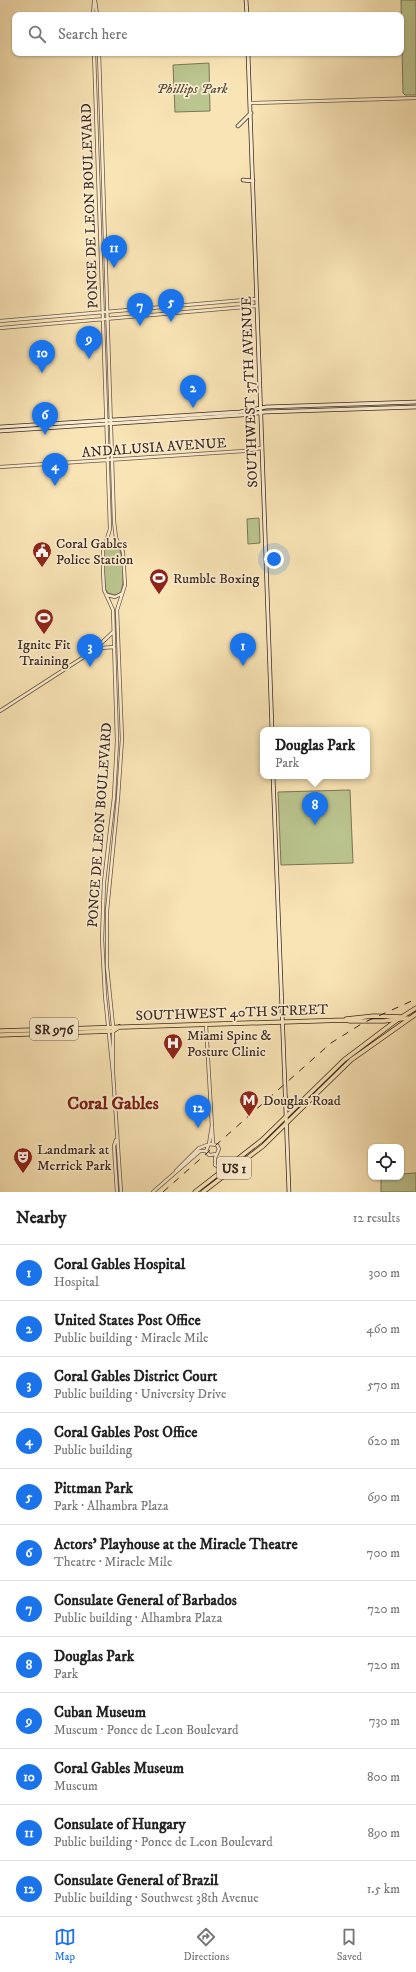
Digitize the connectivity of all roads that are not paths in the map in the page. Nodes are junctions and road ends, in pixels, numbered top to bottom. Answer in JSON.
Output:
{"nodes":[{"id":1,"x":95,"y":0,"type":"edge"},
{"id":2,"x":246,"y":0,"type":"edge"},
{"id":3,"x":93,"y":12,"type":"edge"},
{"id":4,"x":97,"y":12,"type":"edge"},
{"id":5,"x":247,"y":12,"type":"edge"},
{"id":6,"x":94,"y":56,"type":"edge"},
{"id":7,"x":99,"y":56,"type":"edge"},
{"id":8,"x":248,"y":56,"type":"edge"},
{"id":9,"x":416,"y":98,"type":"edge"},
{"id":10,"x":250,"y":103,"type":"junction"},
{"id":11,"x":250,"y":113,"type":"junction"},
{"id":12,"x":238,"y":126,"type":"dead end"},
{"id":13,"x":243,"y":180,"type":"dead end"},
{"id":14,"x":253,"y":181,"type":"junction"},
{"id":15,"x":257,"y":299,"type":"junction"},
{"id":16,"x":218,"y":302,"type":"junction"},
{"id":17,"x":209,"y":303,"type":"junction"},
{"id":18,"x":257,"y":306,"type":"junction"},
{"id":19,"x":163,"y":307,"type":"junction"},
{"id":20,"x":220,"y":309,"type":"junction"},
{"id":21,"x":209,"y":310,"type":"junction"},
{"id":22,"x":102,"y":312,"type":"junction"},
{"id":23,"x":107,"y":312,"type":"junction"},
{"id":24,"x":159,"y":314,"type":"junction"},
{"id":25,"x":70,"y":315,"type":"junction"},
{"id":26,"x":59,"y":316,"type":"junction"},
{"id":27,"x":103,"y":319,"type":"junction"},
{"id":28,"x":107,"y":319,"type":"junction"},
{"id":29,"x":0,"y":321,"type":"edge"},
{"id":30,"x":70,"y":322,"type":"junction"},
{"id":31,"x":60,"y":323,"type":"junction"},
{"id":32,"x":0,"y":328,"type":"edge"},
{"id":33,"x":416,"y":402,"type":"edge"},
{"id":34,"x":260,"y":407,"type":"junction"},
{"id":35,"x":416,"y":407,"type":"edge"},
{"id":36,"x":260,"y":412,"type":"junction"},
{"id":37,"x":106,"y":422,"type":"junction"},
{"id":38,"x":110,"y":422,"type":"junction"},
{"id":39,"x":0,"y":427,"type":"edge"},
{"id":40,"x":0,"y":431,"type":"edge"},
{"id":41,"x":262,"y":448,"type":"junction"},
{"id":42,"x":107,"y":460,"type":"junction"},
{"id":43,"x":111,"y":460,"type":"junction"},
{"id":44,"x":0,"y":467,"type":"edge"},
{"id":45,"x":104,"y":547,"type":"junction"},
{"id":46,"x":121,"y":547,"type":"junction"},
{"id":47,"x":122,"y":593,"type":"junction"},
{"id":48,"x":107,"y":595,"type":"junction"},
{"id":49,"x":114,"y":631,"type":"junction"},
{"id":50,"x":114,"y":647,"type":"junction"},
{"id":51,"x":92,"y":651,"type":"junction"},
{"id":52,"x":0,"y":711,"type":"edge"},
{"id":53,"x":272,"y":727,"type":"edge"},
{"id":54,"x":273,"y":779,"type":"edge"},
{"id":55,"x":416,"y":1008,"type":"edge"},
{"id":56,"x":416,"y":1014,"type":"edge"},
{"id":57,"x":402,"y":1016,"type":"junction"},
{"id":58,"x":416,"y":1017,"type":"edge"},
{"id":59,"x":408,"y":1018,"type":"junction"},
{"id":60,"x":346,"y":1020,"type":"junction"},
{"id":61,"x":397,"y":1020,"type":"junction"},
{"id":62,"x":281,"y":1022,"type":"junction"},
{"id":63,"x":206,"y":1024,"type":"junction"},
{"id":64,"x":108,"y":1026,"type":"junction"},
{"id":65,"x":113,"y":1026,"type":"junction"},
{"id":66,"x":119,"y":1027,"type":"junction"},
{"id":67,"x":0,"y":1031,"type":"edge"},
{"id":68,"x":111,"y":1031,"type":"junction"},
{"id":69,"x":0,"y":1035,"type":"edge"},
{"id":70,"x":285,"y":1098,"type":"junction"},
{"id":71,"x":300,"y":1103,"type":"junction"},
{"id":72,"x":286,"y":1116,"type":"junction"},
{"id":73,"x":212,"y":1124,"type":"junction"},
{"id":74,"x":286,"y":1124,"type":"junction"},
{"id":75,"x":116,"y":1140,"type":"junction"},
{"id":76,"x":209,"y":1144,"type":"junction"},
{"id":77,"x":213,"y":1144,"type":"junction"},
{"id":78,"x":206,"y":1151,"type":"junction"},
{"id":79,"x":217,"y":1154,"type":"junction"},
{"id":80,"x":226,"y":1167,"type":"junction"},
{"id":81,"x":176,"y":1171,"type":"junction"},
{"id":82,"x":117,"y":1192,"type":"edge"},
{"id":83,"x":121,"y":1192,"type":"edge"},
{"id":84,"x":152,"y":1192,"type":"edge"},
{"id":85,"x":195,"y":1192,"type":"edge"},
{"id":86,"x":203,"y":1192,"type":"edge"},
{"id":87,"x":289,"y":1192,"type":"edge"}],
"edges":[{"from":1,"to":3,"type":"street"},
{"from":1,"to":4,"type":"street"},
{"from":2,"to":5,"type":"main road"},
{"from":6,"to":22,"type":"street","name":"PONCE DE LEON BOULEVARD"},
{"from":7,"to":23,"type":"street","name":"PONCE DE LEON BOULEVARD"},
{"from":8,"to":10,"type":"main road","name":"SOUTHWEST 37TH AVENUE"},
{"from":9,"to":10,"type":"street"},
{"from":10,"to":11,"type":"main road","name":"SOUTHWEST 37TH AVENUE"},
{"from":11,"to":12,"type":"main road"},
{"from":11,"to":14,"type":"main road","name":"SOUTHWEST 37TH AVENUE"},
{"from":13,"to":14,"type":"main road"},
{"from":14,"to":15,"type":"main road","name":"SOUTHWEST 37TH AVENUE"},
{"from":15,"to":16,"type":"street"},
{"from":15,"to":18,"type":"main road","name":"SOUTHWEST 37TH AVENUE"},
{"from":16,"to":17,"type":"street"},
{"from":16,"to":20,"type":"street"},
{"from":17,"to":19,"type":"street"},
{"from":17,"to":21,"type":"street"},
{"from":18,"to":20,"type":"street"},
{"from":18,"to":34,"type":"main road","name":"SOUTHWEST 37TH AVENUE"},
{"from":19,"to":23,"type":"street"},
{"from":19,"to":24,"type":"street"},
{"from":20,"to":21,"type":"street"},
{"from":21,"to":24,"type":"street"},
{"from":22,"to":23,"type":"street"},
{"from":22,"to":25,"type":"street"},
{"from":22,"to":27,"type":"street","name":"PONCE DE LEON BOULEVARD"},
{"from":23,"to":28,"type":"street","name":"PONCE DE LEON BOULEVARD"},
{"from":24,"to":28,"type":"street"},
{"from":25,"to":26,"type":"street"},
{"from":25,"to":30,"type":"street"},
{"from":26,"to":29,"type":"street"},
{"from":26,"to":31,"type":"street"},
{"from":27,"to":28,"type":"street"},
{"from":27,"to":30,"type":"street"},
{"from":27,"to":37,"type":"street","name":"PONCE DE LEON BOULEVARD"},
{"from":28,"to":38,"type":"street","name":"PONCE DE LEON BOULEVARD"},
{"from":30,"to":31,"type":"street"},
{"from":31,"to":32,"type":"street"},
{"from":33,"to":34,"type":"main road"},
{"from":34,"to":36,"type":"main road","name":"SOUTHWEST 37TH AVENUE"},
{"from":34,"to":38,"type":"main road"},
{"from":35,"to":36,"type":"main road"},
{"from":36,"to":38,"type":"main road"},
{"from":36,"to":41,"type":"main road","name":"SOUTHWEST 37TH AVENUE"},
{"from":37,"to":38,"type":"main road"},
{"from":37,"to":39,"type":"main road"},
{"from":37,"to":40,"type":"main road"},
{"from":37,"to":42,"type":"street","name":"PONCE DE LEON BOULEVARD"},
{"from":38,"to":43,"type":"street","name":"PONCE DE LEON BOULEVARD"},
{"from":41,"to":43,"type":"street","name":"ANDALUSIA AVENUE"},
{"from":41,"to":53,"type":"main road","name":"SOUTHWEST 37TH AVENUE"},
{"from":42,"to":43,"type":"street","name":"ANDALUSIA AVENUE"},
{"from":42,"to":44,"type":"street","name":"ANDALUSIA AVENUE"},
{"from":42,"to":45,"type":"street","name":"PONCE DE LEON BOULEVARD"},
{"from":43,"to":46,"type":"street","name":"PONCE DE LEON BOULEVARD"},
{"from":45,"to":46,"type":"street"},
{"from":45,"to":48,"type":"street","name":"PONCE DE LEON BOULEVARD"},
{"from":46,"to":47,"type":"street","name":"PONCE DE LEON BOULEVARD"},
{"from":47,"to":48,"type":"street"},
{"from":47,"to":65,"type":"street","name":"PONCE DE LEON BOULEVARD"},
{"from":48,"to":49,"type":"street","name":"PONCE DE LEON BOULEVARD"},
{"from":49,"to":50,"type":"street","name":"PONCE DE LEON BOULEVARD"},
{"from":49,"to":51,"type":"street"},
{"from":50,"to":51,"type":"street"},
{"from":50,"to":64,"type":"street","name":"PONCE DE LEON BOULEVARD"},
{"from":51,"to":52,"type":"street"},
{"from":54,"to":62,"type":"main road"},
{"from":55,"to":57,"type":"main road","number":"US 1"},
{"from":56,"to":59,"type":"main road","number":"US 1"},
{"from":57,"to":59,"type":"main road","name":"SOUTHWEST 40TH STREET"},
{"from":57,"to":60,"type":"main road","name":"SOUTHWEST 40TH STREET","number":"SR 976"},
{"from":57,"to":61,"type":"main road","number":"US 1"},
{"from":58,"to":59,"type":"street"},
{"from":59,"to":61,"type":"main road","name":"SOUTHWEST 40TH STREET","number":"SR 976"},
{"from":59,"to":74,"type":"main road","number":"US 1"},
{"from":60,"to":61,"type":"main road","name":"SOUTHWEST 40TH STREET","number":"SR 976"},
{"from":60,"to":62,"type":"main road","name":"SOUTHWEST 40TH STREET","number":"SR 976"},
{"from":61,"to":71,"type":"main road","number":"US 1"},
{"from":62,"to":63,"type":"main road","name":"SOUTHWEST 40TH STREET","number":"SR 976"},
{"from":62,"to":70,"type":"main road"},
{"from":63,"to":66,"type":"main road","name":"SOUTHWEST 40TH STREET","number":"SR 976"},
{"from":63,"to":73,"type":"street"},
{"from":64,"to":65,"type":"main road","name":"SOUTHWEST 40TH STREET","number":"SR 976"},
{"from":64,"to":67,"type":"main road","name":"SOUTHWEST 40TH STREET","number":"SR 976"},
{"from":64,"to":68,"type":"street","name":"PONCE DE LEON BOULEVARD"},
{"from":65,"to":66,"type":"main road","name":"SOUTHWEST 40TH STREET","number":"SR 976"},
{"from":65,"to":68,"type":"street","name":"PONCE DE LEON BOULEVARD"},
{"from":66,"to":68,"type":"main road","name":"SOUTHWEST 40TH STREET"},
{"from":68,"to":69,"type":"main road","number":"SR 976"},
{"from":68,"to":75,"type":"street","name":"PONCE DE LEON BOULEVARD"},
{"from":70,"to":71,"type":"main road"},
{"from":70,"to":72,"type":"main road"},
{"from":71,"to":72,"type":"main road","number":"US 1"},
{"from":72,"to":74,"type":"main road"},
{"from":72,"to":80,"type":"main road","number":"US 1"},
{"from":73,"to":76,"type":"street"},
{"from":73,"to":77,"type":"street"},
{"from":74,"to":86,"type":"main road","number":"US 1"},
{"from":74,"to":87,"type":"main road"},
{"from":75,"to":82,"type":"street","name":"PONCE DE LEON BOULEVARD"},
{"from":75,"to":83,"type":"street","name":"PONCE DE LEON BOULEVARD"},
{"from":76,"to":77,"type":"street"},
{"from":76,"to":78,"type":"street"},
{"from":76,"to":81,"type":"street"},
{"from":77,"to":79,"type":"street"},
{"from":78,"to":79,"type":"street"},
{"from":78,"to":81,"type":"street"},
{"from":79,"to":80,"type":"street"},
{"from":80,"to":85,"type":"main road","number":"US 1"},
{"from":81,"to":84,"type":"street"}]}
